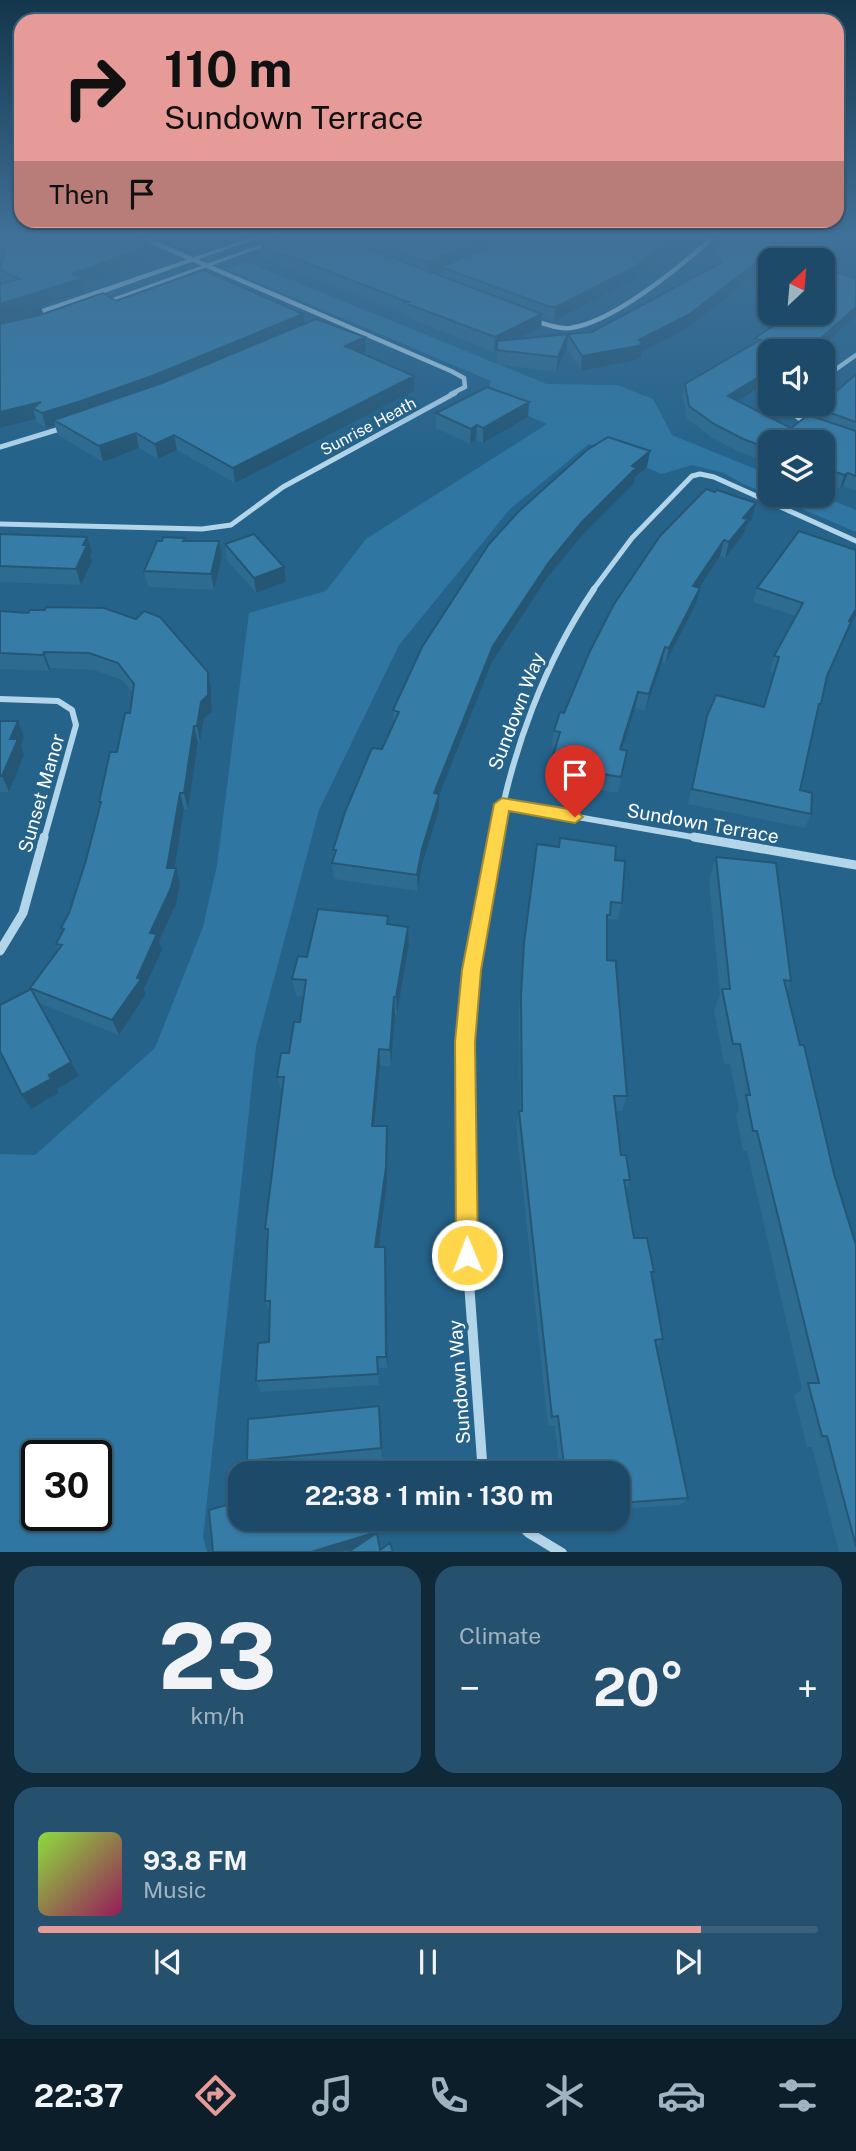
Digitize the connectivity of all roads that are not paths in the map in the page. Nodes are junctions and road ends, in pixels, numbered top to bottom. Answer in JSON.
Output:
{"nodes":[{"id":1,"x":42,"y":311,"type":"edge"},
{"id":2,"x":311,"y":311,"type":"edge"},
{"id":3,"x":607,"y":311,"type":"edge"},
{"id":4,"x":524,"y":316,"type":"edge"},
{"id":5,"x":333,"y":321,"type":"junction"},
{"id":6,"x":0,"y":324,"type":"edge"},
{"id":7,"x":321,"y":326,"type":"edge"},
{"id":8,"x":856,"y":355,"type":"edge"},
{"id":9,"x":835,"y":370,"type":"edge"},
{"id":10,"x":794,"y":416,"type":"edge"},
{"id":11,"x":74,"y":424,"type":"edge"},
{"id":12,"x":818,"y":428,"type":"edge"},
{"id":13,"x":0,"y":447,"type":"edge"},
{"id":14,"x":0,"y":524,"type":"edge"},
{"id":15,"x":856,"y":541,"type":"edge"},
{"id":16,"x":0,"y":699,"type":"edge"},
{"id":17,"x":502,"y":804,"type":"junction"},
{"id":18,"x":856,"y":866,"type":"edge"},
{"id":19,"x":0,"y":951,"type":"edge"},
{"id":20,"x":482,"y":1461,"type":"edge"},
{"id":21,"x":526,"y":1531,"type":"edge"},
{"id":22,"x":562,"y":1552,"type":"edge"}],
"edges":[{"from":1,"to":6,"type":"street"},
{"from":2,"to":5,"type":"street","name":"Sunrise Heath"},
{"from":3,"to":4,"type":"street"},
{"from":5,"to":7,"type":"street"},
{"from":5,"to":14,"type":"street","name":"Sunrise Heath"},
{"from":8,"to":9,"type":"street"},
{"from":10,"to":12,"type":"street"},
{"from":11,"to":13,"type":"street"},
{"from":15,"to":17,"type":"street","name":"Sundown Way"},
{"from":16,"to":19,"type":"street","name":"Sunset Manor"},
{"from":17,"to":18,"type":"street","name":"Sundown Terrace"},
{"from":17,"to":20,"type":"street","name":"Sundown Way"},
{"from":21,"to":22,"type":"street"}]}
